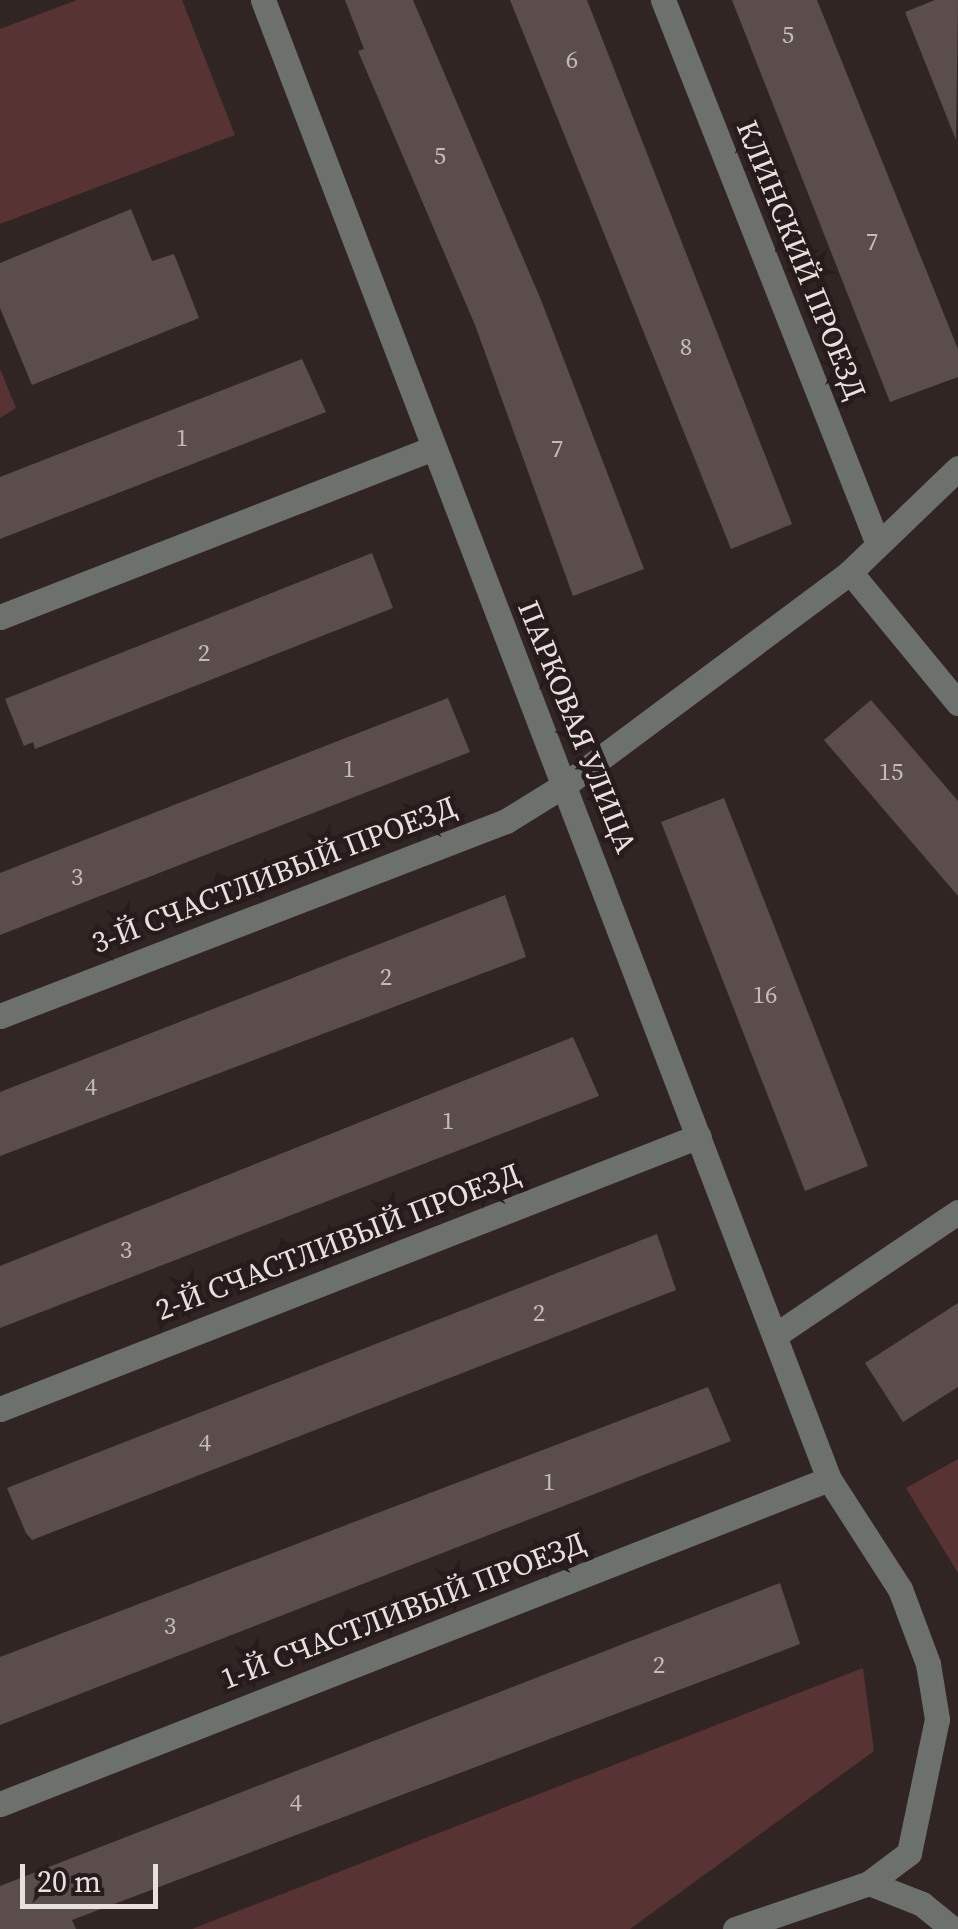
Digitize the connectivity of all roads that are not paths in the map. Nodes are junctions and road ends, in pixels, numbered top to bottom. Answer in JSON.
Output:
{"nodes":[{"id":1,"x":262,"y":0,"type":"edge"},
{"id":2,"x":663,"y":0,"type":"edge"},
{"id":3,"x":432,"y":449,"type":"junction"},
{"id":4,"x":958,"y":468,"type":"edge"},
{"id":5,"x":878,"y":544,"type":"junction"},
{"id":6,"x":850,"y":572,"type":"junction"},
{"id":7,"x":0,"y":617,"type":"edge"},
{"id":8,"x":958,"y":703,"type":"edge"},
{"id":9,"x":566,"y":784,"type":"junction"},
{"id":10,"x":0,"y":1016,"type":"edge"},
{"id":11,"x":700,"y":1136,"type":"junction"},
{"id":12,"x":958,"y":1212,"type":"edge"},
{"id":13,"x":777,"y":1334,"type":"junction"},
{"id":14,"x":0,"y":1409,"type":"edge"},
{"id":15,"x":829,"y":1478,"type":"junction"},
{"id":16,"x":0,"y":1804,"type":"edge"},
{"id":17,"x":870,"y":1883,"type":"junction"},
{"id":18,"x":736,"y":1929,"type":"edge"},
{"id":19,"x":953,"y":1929,"type":"edge"}],
"edges":[{"from":1,"to":3,"type":"street","name":"ПАРКОВАЯ УЛИЦА"},
{"from":2,"to":5,"type":"street","name":"КЛИНСКИЙ ПРОЕЗД"},
{"from":3,"to":7,"type":"street"},
{"from":3,"to":9,"type":"street","name":"ПАРКОВАЯ УЛИЦА"},
{"from":4,"to":5,"type":"street","name":"3-Й СЧАСТЛИВЫЙ ПРОЕЗД"},
{"from":5,"to":6,"type":"street","name":"3-Й СЧАСТЛИВЫЙ ПРОЕЗД"},
{"from":6,"to":8,"type":"street"},
{"from":6,"to":9,"type":"street","name":"3-Й СЧАСТЛИВЫЙ ПРОЕЗД"},
{"from":9,"to":10,"type":"street","name":"3-Й СЧАСТЛИВЫЙ ПРОЕЗД"},
{"from":9,"to":11,"type":"street","name":"ПАРКОВАЯ УЛИЦА"},
{"from":11,"to":13,"type":"street","name":"ПАРКОВАЯ УЛИЦА"},
{"from":11,"to":14,"type":"street","name":"2-Й СЧАСТЛИВЫЙ ПРОЕЗД"},
{"from":12,"to":13,"type":"street"},
{"from":13,"to":15,"type":"street","name":"ПАРКОВАЯ УЛИЦА"},
{"from":15,"to":16,"type":"street","name":"1-Й СЧАСТЛИВЫЙ ПРОЕЗД"},
{"from":15,"to":17,"type":"street","name":"ПАРКОВАЯ УЛИЦА"},
{"from":17,"to":18,"type":"street"},
{"from":17,"to":19,"type":"street"}]}
